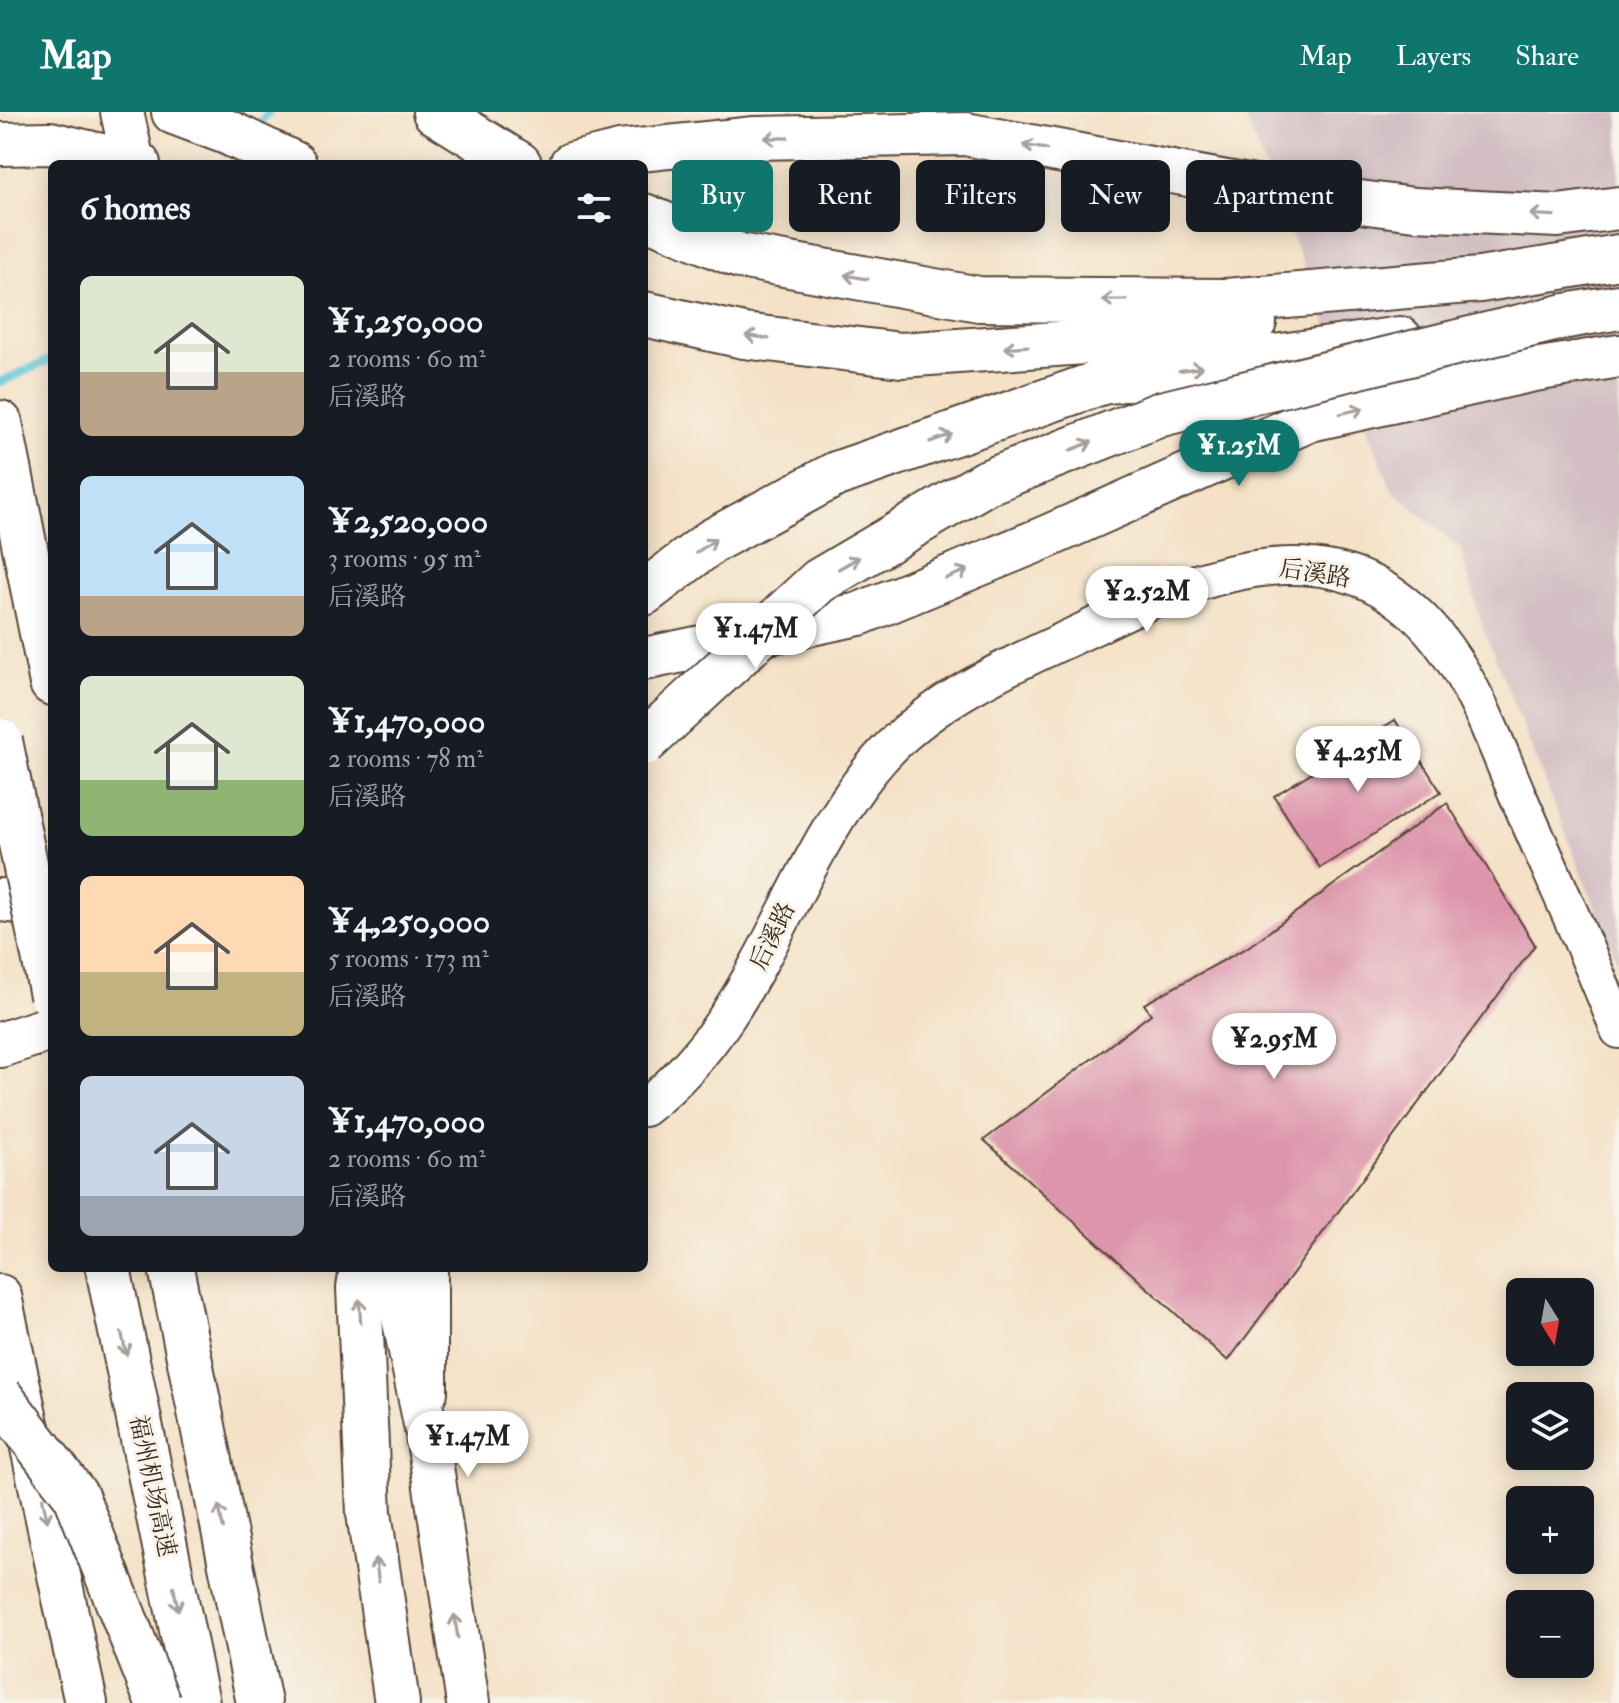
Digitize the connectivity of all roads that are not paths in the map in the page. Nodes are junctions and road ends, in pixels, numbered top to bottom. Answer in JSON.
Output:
{"nodes":[{"id":1,"x":122,"y":112,"type":"edge"},
{"id":2,"x":174,"y":112,"type":"edge"},
{"id":3,"x":435,"y":112,"type":"edge"},
{"id":4,"x":0,"y":144,"type":"edge"},
{"id":5,"x":123,"y":160,"type":"edge"},
{"id":6,"x":135,"y":160,"type":"edge"},
{"id":7,"x":286,"y":160,"type":"edge"},
{"id":8,"x":513,"y":160,"type":"edge"},
{"id":9,"x":587,"y":160,"type":"edge"},
{"id":10,"x":1619,"y":208,"type":"edge"},
{"id":11,"x":648,"y":218,"type":"edge"},
{"id":12,"x":1619,"y":257,"type":"edge"},
{"id":13,"x":1480,"y":280,"type":"junction"},
{"id":14,"x":1619,"y":307,"type":"edge"},
{"id":15,"x":648,"y":315,"type":"edge"},
{"id":16,"x":1566,"y":316,"type":"junction"},
{"id":17,"x":1619,"y":356,"type":"edge"},
{"id":18,"x":0,"y":423,"type":"edge"},
{"id":19,"x":648,"y":590,"type":"edge"},
{"id":20,"x":648,"y":658,"type":"edge"},
{"id":21,"x":48,"y":663,"type":"edge"},
{"id":22,"x":648,"y":739,"type":"edge"},
{"id":23,"x":0,"y":741,"type":"edge"},
{"id":24,"x":48,"y":897,"type":"edge"},
{"id":25,"x":0,"y":900,"type":"edge"},
{"id":26,"x":48,"y":975,"type":"edge"},
{"id":27,"x":48,"y":1029,"type":"edge"},
{"id":28,"x":1619,"y":1030,"type":"edge"},
{"id":29,"x":0,"y":1045,"type":"edge"},
{"id":30,"x":648,"y":1104,"type":"edge"},
{"id":31,"x":109,"y":1272,"type":"edge"},
{"id":32,"x":172,"y":1272,"type":"edge"},
{"id":33,"x":361,"y":1272,"type":"edge"},
{"id":34,"x":394,"y":1272,"type":"edge"},
{"id":35,"x":429,"y":1272,"type":"edge"},
{"id":36,"x":0,"y":1296,"type":"edge"},
{"id":37,"x":0,"y":1396,"type":"edge"},
{"id":38,"x":427,"y":1434,"type":"junction"},
{"id":39,"x":86,"y":1703,"type":"edge"},
{"id":40,"x":158,"y":1703,"type":"edge"},
{"id":41,"x":197,"y":1703,"type":"edge"},
{"id":42,"x":259,"y":1703,"type":"edge"},
{"id":43,"x":397,"y":1703,"type":"edge"},
{"id":44,"x":468,"y":1703,"type":"edge"}],
"edges":[{"from":1,"to":6,"type":"main road"},
{"from":2,"to":7,"type":"highway"},
{"from":3,"to":8,"type":"highway"},
{"from":4,"to":5,"type":"main road"},
{"from":10,"to":9,"type":"main road","one_way":true},
{"from":13,"to":11,"type":"highway","one_way":true},
{"from":12,"to":13,"type":"highway"},
{"from":13,"to":15,"type":"highway","one_way":true},
{"from":14,"to":16,"type":"highway"},
{"from":19,"to":16,"type":"highway","one_way":true,"bridge":true},
{"from":22,"to":16,"type":"highway","one_way":true,"bridge":true},
{"from":20,"to":17,"type":"main road","one_way":true},
{"from":18,"to":21,"type":"highway"},
{"from":23,"to":26,"type":"highway","bridge":true},
{"from":24,"to":25,"type":"main road"},
{"from":27,"to":29,"type":"highway"},
{"from":28,"to":30,"type":"street","name":"后溪路"},
{"from":31,"to":41,"type":"highway","name":"福州机场高速","one_way":true},
{"from":42,"to":32,"type":"highway","one_way":true},
{"from":43,"to":33,"type":"highway","one_way":true},
{"from":34,"to":38,"type":"main road"},
{"from":35,"to":38,"type":"street"},
{"from":36,"to":39,"type":"main road","one_way":true},
{"from":37,"to":40,"type":"highway","bridge":true},
{"from":44,"to":38,"type":"main road","one_way":true}]}
